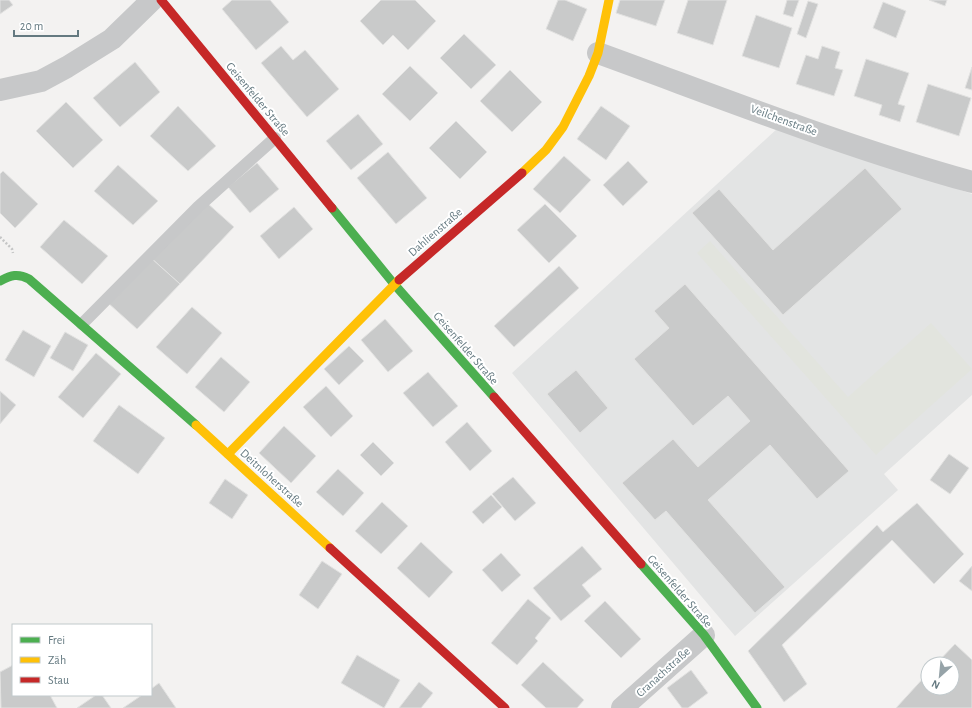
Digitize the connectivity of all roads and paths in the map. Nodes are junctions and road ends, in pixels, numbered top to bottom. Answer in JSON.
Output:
{"nodes":[{"id":1,"x":152,"y":0,"type":"edge"},
{"id":2,"x":161,"y":0,"type":"edge"},
{"id":3,"x":609,"y":0,"type":"edge"},
{"id":4,"x":598,"y":53,"type":"junction"},
{"id":5,"x":0,"y":90,"type":"edge"},
{"id":6,"x":275,"y":138,"type":"junction"},
{"id":7,"x":972,"y":182,"type":"edge"},
{"id":8,"x":0,"y":281,"type":"edge"},
{"id":9,"x":394,"y":284,"type":"junction"},
{"id":10,"x":82,"y":324,"type":"junction"},
{"id":11,"x":228,"y":454,"type":"junction"},
{"id":12,"x":704,"y":635,"type":"junction"},
{"id":13,"x":505,"y":708,"type":"edge"},
{"id":14,"x":622,"y":708,"type":"edge"},
{"id":15,"x":757,"y":708,"type":"edge"}],
"edges":[{"from":1,"to":5,"type":"street"},
{"from":2,"to":6,"type":"street","name":"Geisenfelder Straße"},
{"from":3,"to":4,"type":"street","name":"Dahlienstraße"},
{"from":4,"to":7,"type":"street","name":"Veilchenstraße"},
{"from":4,"to":9,"type":"street","name":"Dahlienstraße"},
{"from":6,"to":9,"type":"street","name":"Geisenfelder Straße"},
{"from":6,"to":10,"type":"lane"},
{"from":8,"to":10,"type":"street","name":"Deitnloherstraße"},
{"from":9,"to":11,"type":"street","name":"Dahlienstraße"},
{"from":9,"to":12,"type":"street","name":"Geisenfelder Straße"},
{"from":10,"to":11,"type":"street","name":"Deitnloherstraße"},
{"from":11,"to":13,"type":"street","name":"Deitnloherstraße"},
{"from":12,"to":14,"type":"street","name":"Cranachstraße"},
{"from":12,"to":15,"type":"street","name":"Geisenfelder Straße"}]}
